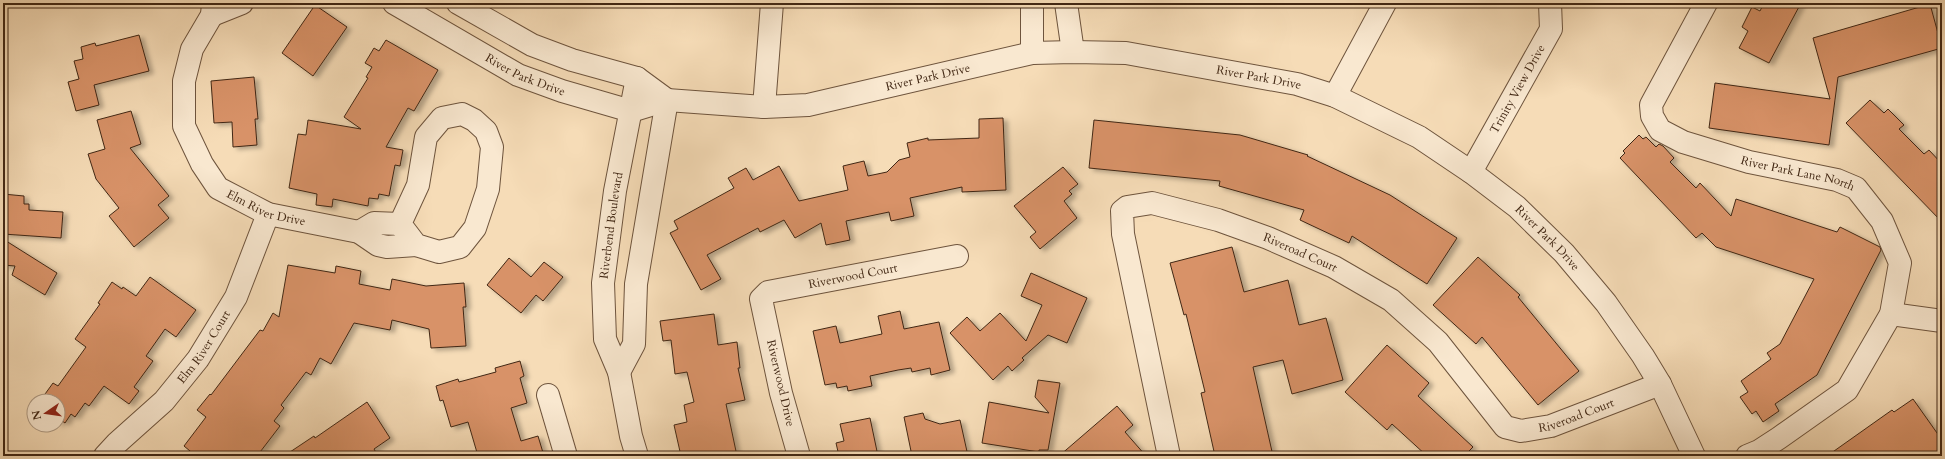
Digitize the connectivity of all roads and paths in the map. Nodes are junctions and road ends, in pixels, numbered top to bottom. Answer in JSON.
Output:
{"nodes":[{"id":1,"x":242,"y":3,"type":"edge"},
{"id":2,"x":394,"y":3,"type":"edge"},
{"id":3,"x":458,"y":3,"type":"edge"},
{"id":4,"x":772,"y":3,"type":"edge"},
{"id":5,"x":1032,"y":3,"type":"edge"},
{"id":6,"x":1066,"y":3,"type":"edge"},
{"id":7,"x":1385,"y":3,"type":"edge"},
{"id":8,"x":1550,"y":3,"type":"edge"},
{"id":9,"x":1706,"y":3,"type":"edge"},
{"id":10,"x":213,"y":9,"type":"edge"},
{"id":11,"x":1073,"y":52,"type":"junction"},
{"id":12,"x":1032,"y":53,"type":"junction"},
{"id":13,"x":637,"y":78,"type":"junction"},
{"id":14,"x":1335,"y":96,"type":"junction"},
{"id":15,"x":667,"y":100,"type":"junction"},
{"id":16,"x":764,"y":107,"type":"junction"},
{"id":17,"x":631,"y":110,"type":"junction"},
{"id":18,"x":1471,"y":172,"type":"junction"},
{"id":19,"x":268,"y":214,"type":"junction"},
{"id":20,"x":400,"y":224,"type":"junction"},
{"id":21,"x":359,"y":232,"type":"junction"},
{"id":22,"x":416,"y":245,"type":"junction"},
{"id":23,"x":957,"y":256,"type":"dead end"},
{"id":24,"x":764,"y":309,"type":"joint"},
{"id":25,"x":1891,"y":314,"type":"junction"},
{"id":26,"x":1942,"y":321,"type":"edge"},
{"id":27,"x":619,"y":372,"type":"junction"},
{"id":28,"x":1660,"y":384,"type":"junction"},
{"id":29,"x":548,"y":395,"type":"dead end"},
{"id":30,"x":105,"y":456,"type":"edge"},
{"id":31,"x":566,"y":456,"type":"edge"},
{"id":32,"x":637,"y":456,"type":"edge"},
{"id":33,"x":799,"y":456,"type":"edge"},
{"id":34,"x":1169,"y":456,"type":"edge"},
{"id":35,"x":1694,"y":456,"type":"edge"},
{"id":36,"x":1747,"y":456,"type":"edge"}],
"edges":[{"from":1,"to":10,"type":"street","name":"Elm River Drive"},
{"from":2,"to":17,"type":"street","name":"River Park Drive"},
{"from":3,"to":13,"type":"street"},
{"from":4,"to":16,"type":"street"},
{"from":5,"to":12,"type":"street"},
{"from":6,"to":11,"type":"street"},
{"from":7,"to":14,"type":"street"},
{"from":8,"to":18,"type":"street","name":"Trinity View Drive"},
{"from":9,"to":25,"type":"street","name":"River Park Lane North"},
{"from":10,"to":19,"type":"street","name":"Elm River Drive"},
{"from":11,"to":12,"type":"street","name":"River Park Drive"},
{"from":11,"to":14,"type":"street","name":"River Park Drive"},
{"from":12,"to":16,"type":"street","name":"River Park Drive"},
{"from":13,"to":15,"type":"street"},
{"from":13,"to":17,"type":"street","name":"Riverbend Boulevard"},
{"from":14,"to":18,"type":"street","name":"River Park Drive"},
{"from":15,"to":16,"type":"street","name":"River Park Drive"},
{"from":15,"to":17,"type":"street","name":"River Park Drive"},
{"from":15,"to":27,"type":"street"},
{"from":17,"to":27,"type":"street","name":"Riverbend Boulevard"},
{"from":18,"to":28,"type":"street","name":"River Park Drive"},
{"from":19,"to":21,"type":"street","name":"Elm River Drive"},
{"from":19,"to":30,"type":"street","name":"Elm River Court"},
{"from":20,"to":21,"type":"street"},
{"from":20,"to":22,"type":"street"},
{"from":20,"to":22,"type":"street","name":"Elm River Drive"},
{"from":21,"to":22,"type":"street","name":"Elm River Drive"},
{"from":23,"to":24,"type":"street","name":"Riverwood Court"},
{"from":24,"to":33,"type":"street","name":"Riverwood Drive"},
{"from":25,"to":26,"type":"street"},
{"from":25,"to":36,"type":"street","name":"River Park Lane North"},
{"from":27,"to":32,"type":"street","name":"Riverbend Boulevard"},
{"from":28,"to":34,"type":"street","name":"Riveroad Court"},
{"from":28,"to":35,"type":"street","name":"River Park Drive"},
{"from":29,"to":31,"type":"street"}]}
